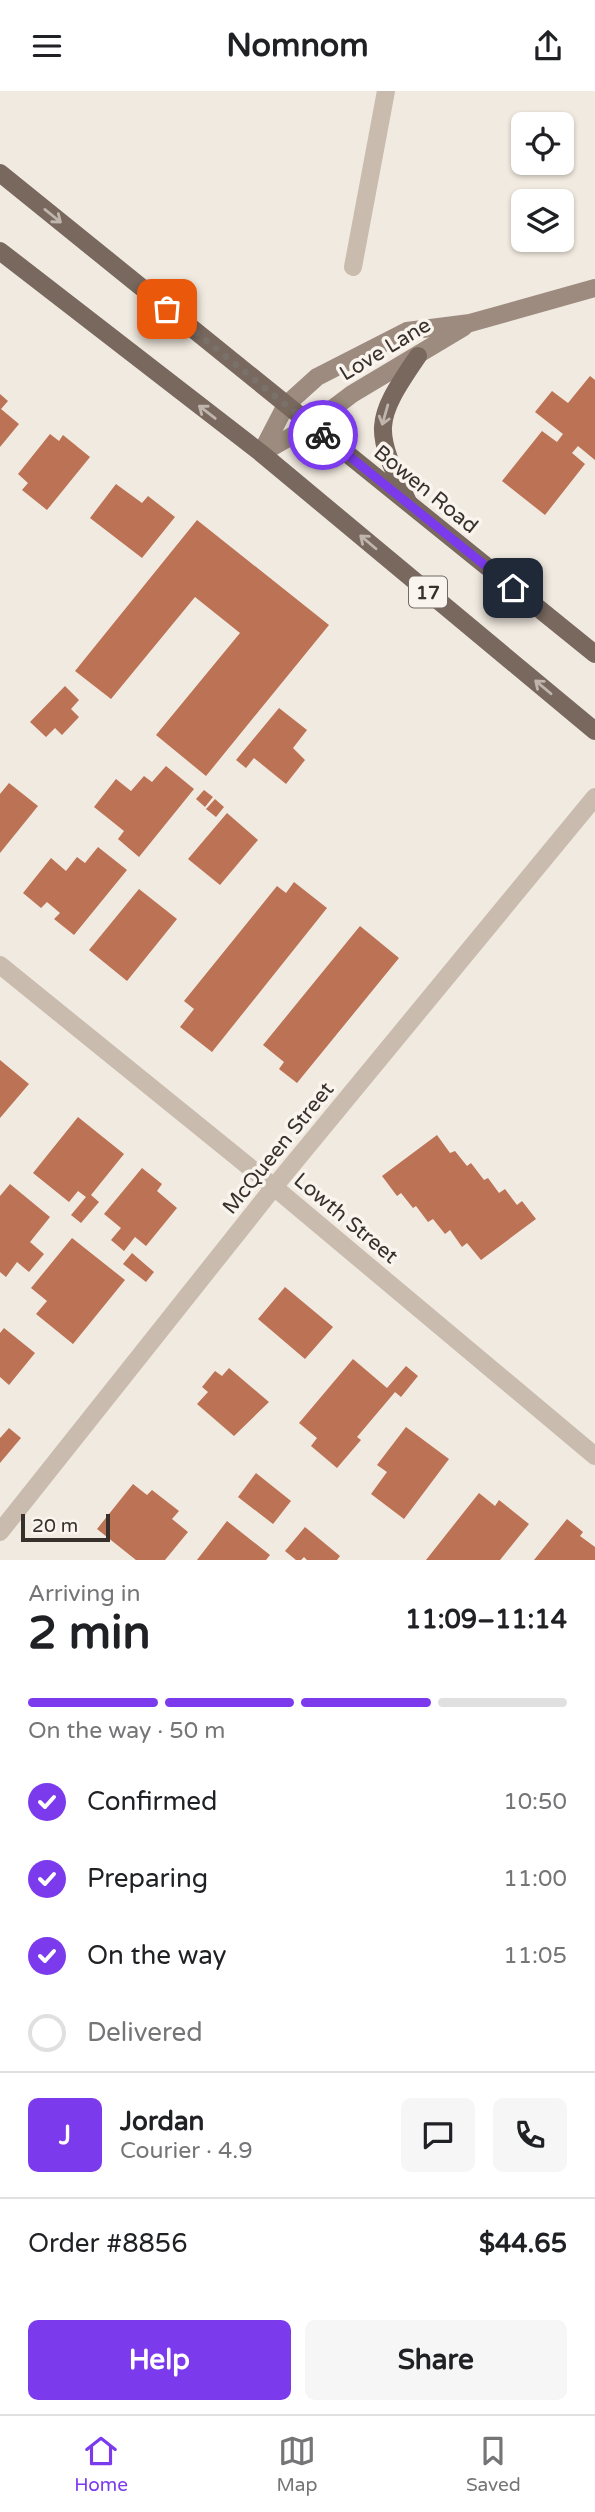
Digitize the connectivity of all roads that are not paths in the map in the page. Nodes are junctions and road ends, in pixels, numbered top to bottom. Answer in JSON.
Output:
{"nodes":[{"id":1,"x":386,"y":91,"type":"edge"},
{"id":2,"x":0,"y":173,"type":"edge"},
{"id":3,"x":0,"y":251,"type":"edge"},
{"id":4,"x":353,"y":267,"type":"dead end"},
{"id":5,"x":595,"y":288,"type":"edge"},
{"id":6,"x":470,"y":323,"type":"junction"},
{"id":7,"x":418,"y":356,"type":"junction"},
{"id":8,"x":286,"y":405,"type":"junction"},
{"id":9,"x":311,"y":425,"type":"junction"},
{"id":10,"x":261,"y":453,"type":"junction"},
{"id":11,"x":410,"y":506,"type":"junction"},
{"id":12,"x":595,"y":654,"type":"edge"},
{"id":13,"x":595,"y":731,"type":"edge"},
{"id":14,"x":595,"y":797,"type":"edge"},
{"id":15,"x":0,"y":965,"type":"edge"},
{"id":16,"x":274,"y":1187,"type":"junction"},
{"id":17,"x":595,"y":1456,"type":"edge"},
{"id":18,"x":0,"y":1532,"type":"edge"}],
"edges":[{"from":1,"to":4,"type":"street"},
{"from":2,"to":8,"type":"main road","name":"Bowen Road","one_way":true},
{"from":10,"to":3,"type":"main road","number":"17","one_way":true},
{"from":5,"to":6,"type":"street","name":"Love Lane"},
{"from":6,"to":7,"type":"street","name":"Love Lane"},
{"from":6,"to":8,"type":"street","name":"Love Lane"},
{"from":7,"to":9,"type":"street","name":"Love Lane"},
{"from":7,"to":11,"type":"main road","one_way":true},
{"from":8,"to":9,"type":"main road","name":"Bowen Road"},
{"from":8,"to":10,"type":"street","name":"Love Lane"},
{"from":9,"to":10,"type":"street","name":"Love Lane"},
{"from":9,"to":11,"type":"main road","name":"Bowen Road"},
{"from":13,"to":10,"type":"main road","number":"17","one_way":true},
{"from":11,"to":12,"type":"main road","name":"Bowen Road"},
{"from":14,"to":16,"type":"street","name":"McQueen Street"},
{"from":15,"to":16,"type":"street","name":"Lowth Street"},
{"from":16,"to":17,"type":"street","name":"Lowth Street"},
{"from":16,"to":18,"type":"street","name":"McQueen Street"}]}
